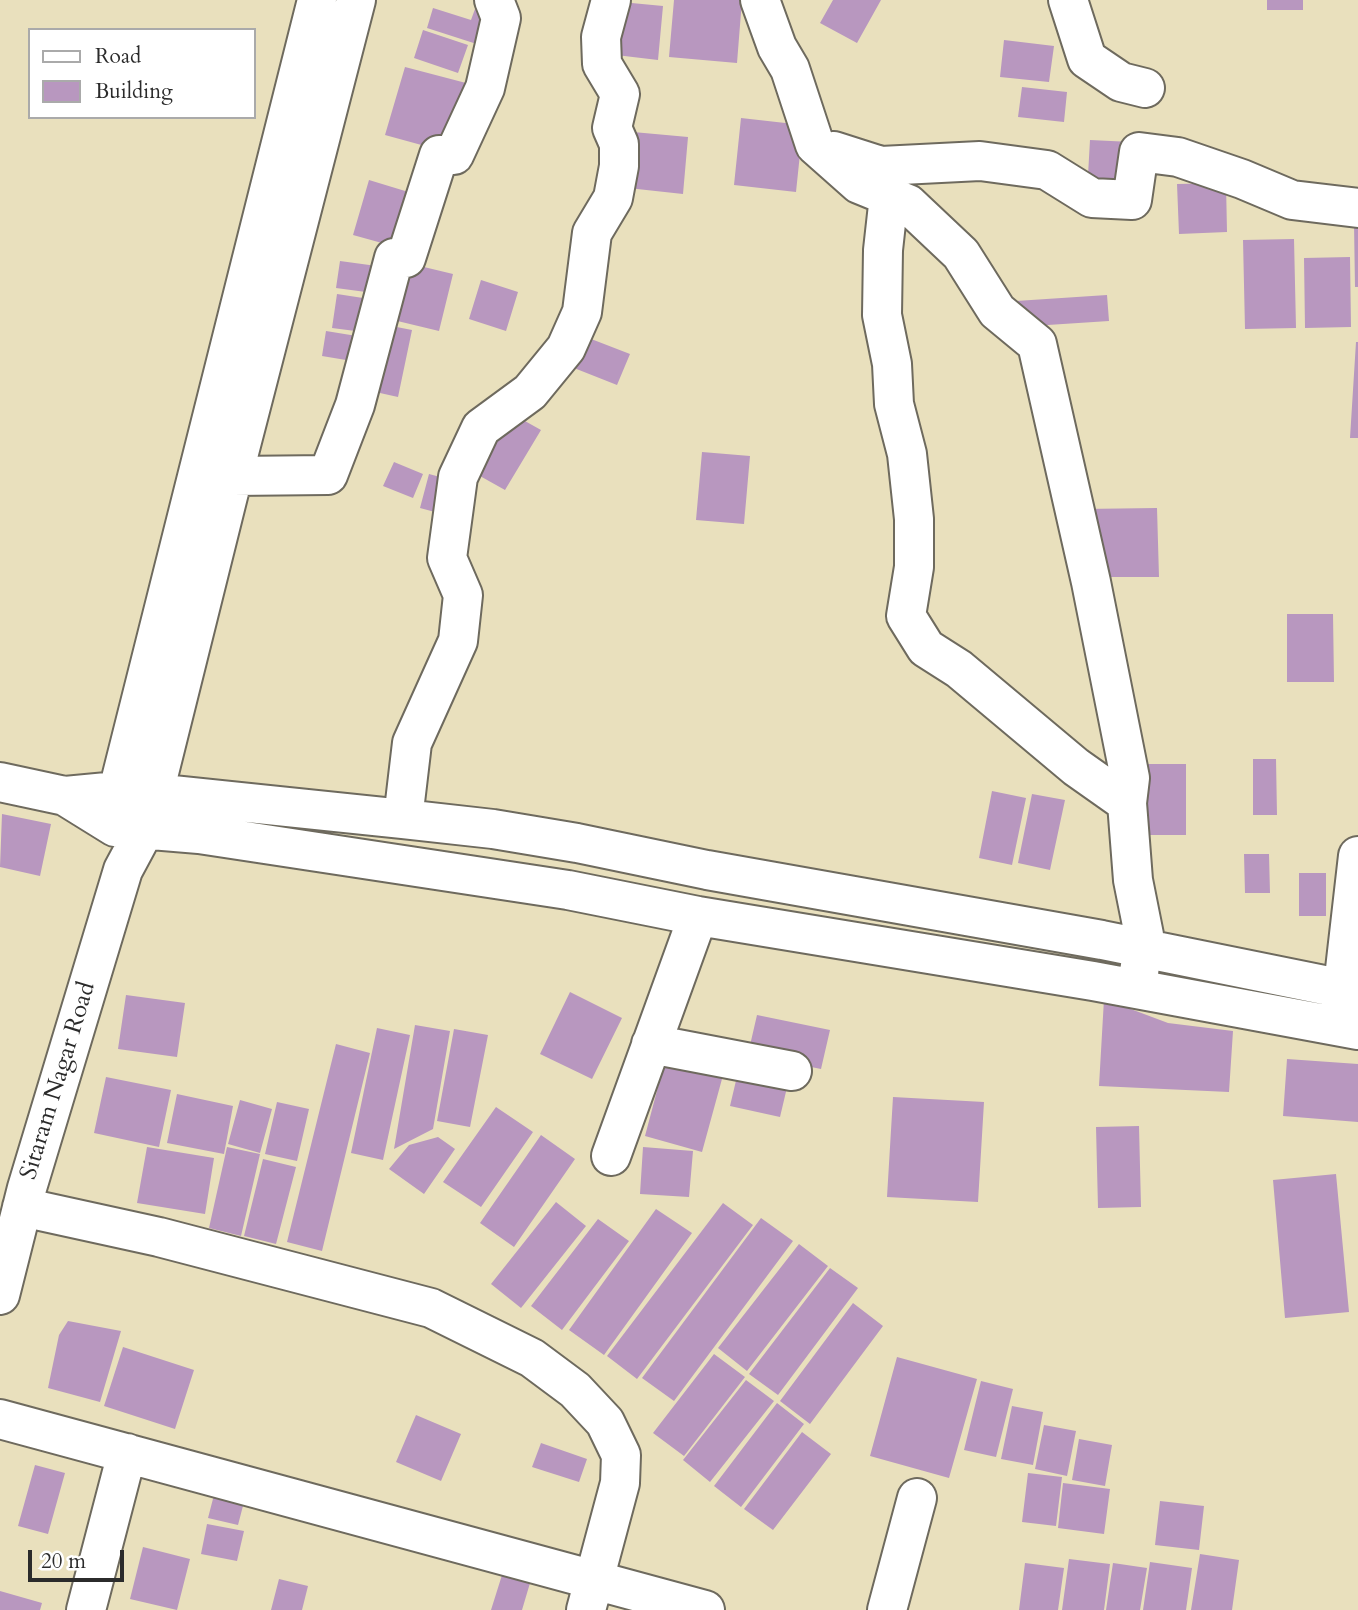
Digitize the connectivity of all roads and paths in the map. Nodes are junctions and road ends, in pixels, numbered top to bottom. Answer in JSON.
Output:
{"nodes":[{"id":1,"x":317,"y":0,"type":"edge"},
{"id":2,"x":356,"y":0,"type":"edge"},
{"id":3,"x":494,"y":0,"type":"edge"},
{"id":4,"x":611,"y":0,"type":"edge"},
{"id":5,"x":760,"y":0,"type":"edge"},
{"id":6,"x":1068,"y":0,"type":"edge"},
{"id":7,"x":1145,"y":88,"type":"dead end"},
{"id":8,"x":816,"y":145,"type":"junction"},
{"id":9,"x":889,"y":196,"type":"junction"},
{"id":10,"x":1358,"y":208,"type":"edge"},
{"id":11,"x":233,"y":477,"type":"junction"},
{"id":12,"x":0,"y":782,"type":"edge"},
{"id":13,"x":1126,"y":803,"type":"junction"},
{"id":14,"x":133,"y":810,"type":"junction"},
{"id":15,"x":403,"y":819,"type":"junction"},
{"id":16,"x":643,"y":856,"type":"junction"},
{"id":17,"x":1358,"y":856,"type":"edge"},
{"id":18,"x":634,"y":903,"type":"junction"},
{"id":19,"x":698,"y":916,"type":"junction"},
{"id":20,"x":1144,"y":948,"type":"junction"},
{"id":21,"x":1137,"y":989,"type":"junction"},
{"id":22,"x":1350,"y":990,"type":"edge"},
{"id":23,"x":1348,"y":1028,"type":"edge"},
{"id":24,"x":651,"y":1044,"type":"junction"},
{"id":25,"x":792,"y":1071,"type":"dead end"},
{"id":26,"x":611,"y":1156,"type":"dead end"},
{"id":27,"x":16,"y":1192,"type":"edge"},
{"id":28,"x":0,"y":1295,"type":"edge"},
{"id":29,"x":0,"y":1419,"type":"edge"},
{"id":30,"x":127,"y":1453,"type":"junction"},
{"id":31,"x":917,"y":1498,"type":"dead end"},
{"id":32,"x":590,"y":1595,"type":"edge"},
{"id":33,"x":88,"y":1609,"type":"edge"},
{"id":34,"x":705,"y":1610,"type":"edge"},
{"id":35,"x":887,"y":1610,"type":"edge"}],
"edges":[{"from":1,"to":14,"type":"street"},
{"from":2,"to":11,"type":"street"},
{"from":3,"to":11,"type":"street"},
{"from":4,"to":15,"type":"street"},
{"from":5,"to":8,"type":"street"},
{"from":6,"to":7,"type":"street"},
{"from":8,"to":9,"type":"street"},
{"from":8,"to":10,"type":"street"},
{"from":9,"to":13,"type":"street"},
{"from":9,"to":13,"type":"street"},
{"from":11,"to":14,"type":"street"},
{"from":12,"to":14,"type":"street"},
{"from":13,"to":20,"type":"street"},
{"from":14,"to":15,"type":"street"},
{"from":14,"to":18,"type":"street"},
{"from":14,"to":27,"type":"street","name":"Sitaram Nagar Road"},
{"from":15,"to":16,"type":"street"},
{"from":16,"to":18,"type":"street"},
{"from":16,"to":20,"type":"street"},
{"from":17,"to":22,"type":"street"},
{"from":18,"to":19,"type":"street"},
{"from":19,"to":21,"type":"street"},
{"from":19,"to":24,"type":"street"},
{"from":20,"to":21,"type":"street"},
{"from":20,"to":22,"type":"street"},
{"from":21,"to":23,"type":"street"},
{"from":22,"to":23,"type":"street"},
{"from":24,"to":25,"type":"street"},
{"from":24,"to":26,"type":"street"},
{"from":27,"to":28,"type":"street","name":"Sitaram Nagar Road"},
{"from":27,"to":32,"type":"street"},
{"from":29,"to":30,"type":"street"},
{"from":30,"to":32,"type":"street"},
{"from":30,"to":33,"type":"street"},
{"from":31,"to":35,"type":"street"},
{"from":32,"to":34,"type":"street"}]}
